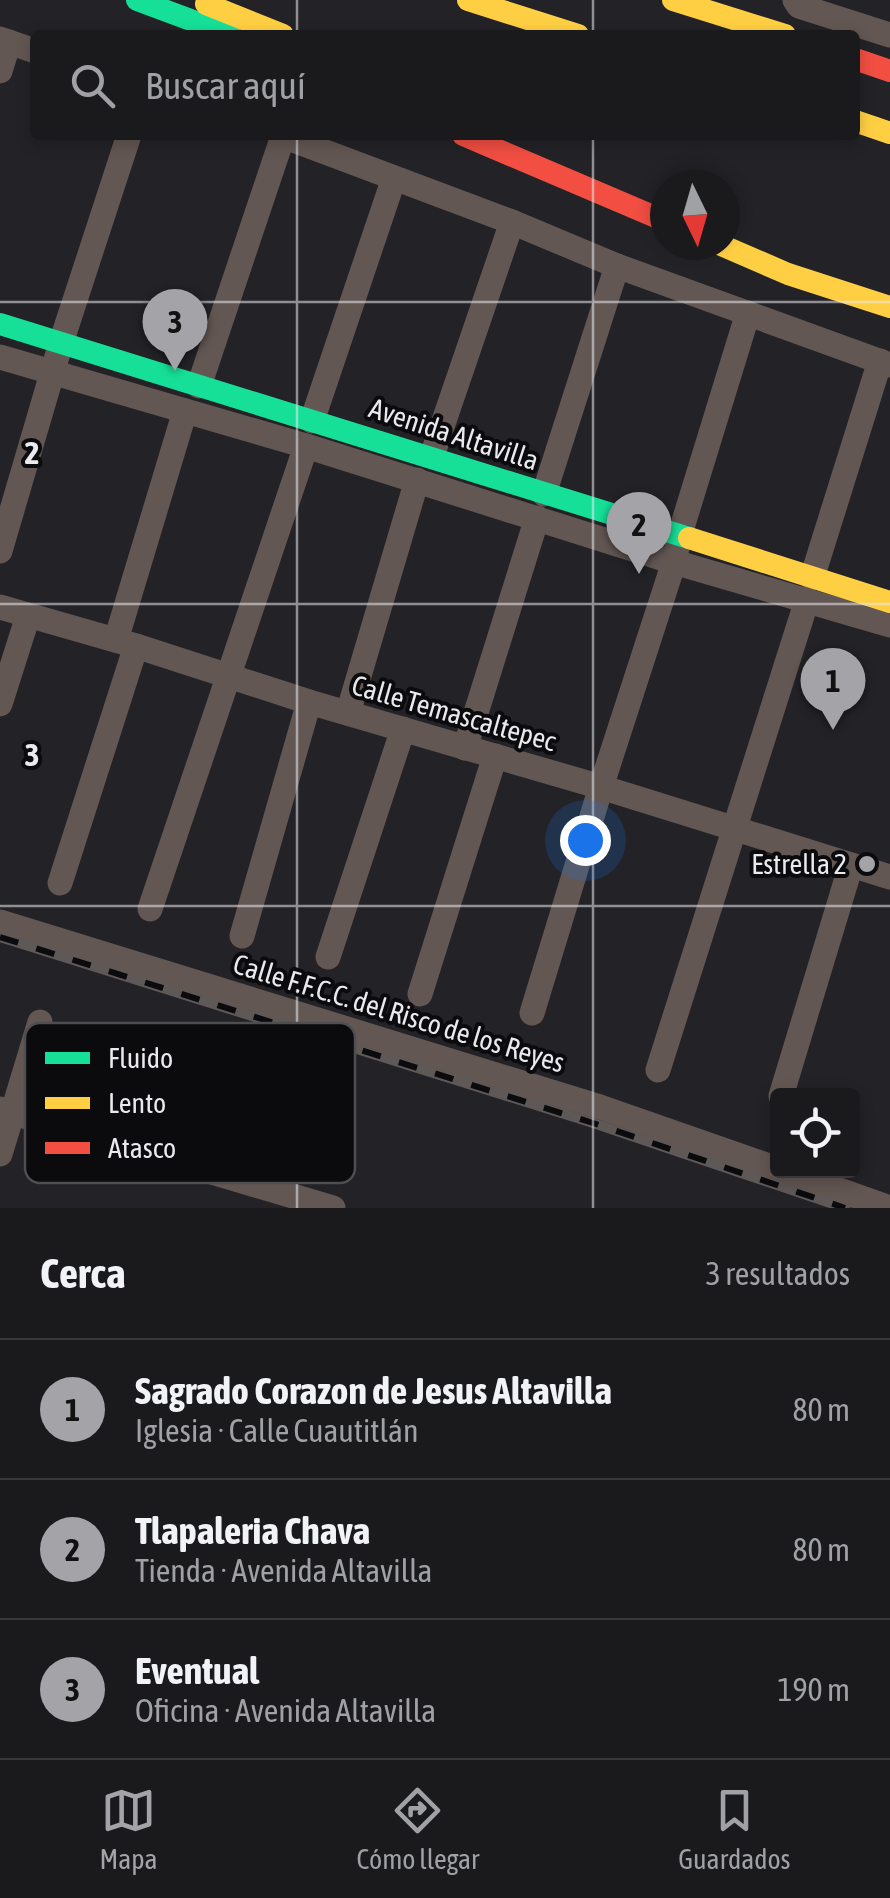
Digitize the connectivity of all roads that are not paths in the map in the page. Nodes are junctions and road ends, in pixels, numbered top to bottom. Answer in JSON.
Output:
{"nodes":[{"id":1,"x":196,"y":0,"type":"edge"},
{"id":2,"x":468,"y":0,"type":"edge"},
{"id":3,"x":674,"y":0,"type":"edge"},
{"id":4,"x":795,"y":0,"type":"edge"},
{"id":5,"x":128,"y":4,"type":"edge"},
{"id":6,"x":183,"y":30,"type":"edge"},
{"id":7,"x":214,"y":30,"type":"edge"},
{"id":8,"x":270,"y":30,"type":"edge"},
{"id":9,"x":562,"y":30,"type":"edge"},
{"id":10,"x":769,"y":30,"type":"edge"},
{"id":11,"x":890,"y":35,"type":"edge"},
{"id":12,"x":4,"y":41,"type":"edge"},
{"id":13,"x":30,"y":49,"type":"edge"},
{"id":14,"x":860,"y":61,"type":"edge"},
{"id":15,"x":890,"y":71,"type":"edge"},
{"id":16,"x":0,"y":72,"type":"edge"},
{"id":17,"x":860,"y":124,"type":"edge"},
{"id":18,"x":890,"y":133,"type":"edge"},
{"id":19,"x":127,"y":140,"type":"edge"},
{"id":20,"x":281,"y":140,"type":"edge"},
{"id":21,"x":293,"y":140,"type":"edge"},
{"id":22,"x":475,"y":140,"type":"edge"},
{"id":23,"x":394,"y":178,"type":"junction"},
{"id":24,"x":650,"y":215,"type":"edge"},
{"id":25,"x":512,"y":222,"type":"junction"},
{"id":26,"x":740,"y":253,"type":"edge"},
{"id":27,"x":617,"y":266,"type":"junction"},
{"id":28,"x":890,"y":307,"type":"edge"},
{"id":29,"x":748,"y":313,"type":"junction"},
{"id":30,"x":0,"y":324,"type":"edge"},
{"id":31,"x":61,"y":342,"type":"junction"},
{"id":32,"x":0,"y":358,"type":"edge"},
{"id":33,"x":885,"y":363,"type":"edge"},
{"id":34,"x":52,"y":374,"type":"junction"},
{"id":35,"x":199,"y":386,"type":"junction"},
{"id":36,"x":185,"y":411,"type":"junction"},
{"id":37,"x":309,"y":434,"type":"junction"},
{"id":38,"x":432,"y":456,"type":"junction"},
{"id":39,"x":417,"y":480,"type":"junction"},
{"id":40,"x":540,"y":506,"type":"junction"},
{"id":41,"x":680,"y":534,"type":"junction"},
{"id":42,"x":0,"y":551,"type":"edge"},
{"id":43,"x":674,"y":562,"type":"junction"},
{"id":44,"x":810,"y":588,"type":"junction"},
{"id":45,"x":890,"y":602,"type":"edge"},
{"id":46,"x":0,"y":607,"type":"edge"},
{"id":47,"x":28,"y":616,"type":"junction"},
{"id":48,"x":890,"y":625,"type":"edge"},
{"id":49,"x":126,"y":643,"type":"junction"},
{"id":50,"x":229,"y":676,"type":"junction"},
{"id":51,"x":309,"y":702,"type":"junction"},
{"id":52,"x":0,"y":704,"type":"edge"},
{"id":53,"x":348,"y":713,"type":"junction"},
{"id":54,"x":403,"y":729,"type":"junction"},
{"id":55,"x":464,"y":748,"type":"junction"},
{"id":56,"x":495,"y":756,"type":"junction"},
{"id":57,"x":600,"y":787,"type":"junction"},
{"id":58,"x":734,"y":829,"type":"junction"},
{"id":59,"x":850,"y":865,"type":"junction"},
{"id":60,"x":890,"y":877,"type":"edge"},
{"id":61,"x":60,"y":882,"type":"dead end"},
{"id":62,"x":150,"y":909,"type":"dead end"},
{"id":63,"x":0,"y":922,"type":"edge"},
{"id":64,"x":242,"y":936,"type":"dead end"},
{"id":65,"x":328,"y":957,"type":"dead end"},
{"id":66,"x":420,"y":994,"type":"dead end"},
{"id":67,"x":532,"y":1013,"type":"dead end"},
{"id":68,"x":328,"y":1023,"type":"edge"},
{"id":69,"x":355,"y":1031,"type":"edge"},
{"id":70,"x":25,"y":1061,"type":"edge"},
{"id":71,"x":658,"y":1070,"type":"dead end"},
{"id":72,"x":783,"y":1088,"type":"edge"},
{"id":73,"x":6,"y":1111,"type":"edge"},
{"id":74,"x":0,"y":1154,"type":"edge"},
{"id":75,"x":770,"y":1166,"type":"edge"},
{"id":76,"x":803,"y":1178,"type":"edge"},
{"id":77,"x":249,"y":1183,"type":"edge"},
{"id":78,"x":333,"y":1208,"type":"edge"},
{"id":79,"x":890,"y":1208,"type":"edge"}],
"edges":[{"from":1,"to":8,"type":"main road"},
{"from":2,"to":9,"type":"main road"},
{"from":3,"to":10,"type":"main road"},
{"from":4,"to":11,"type":"street"},
{"from":5,"to":6,"type":"main road"},
{"from":5,"to":7,"type":"main road"},
{"from":12,"to":13,"type":"street"},
{"from":12,"to":16,"type":"street"},
{"from":14,"to":15,"type":"main road"},
{"from":17,"to":18,"type":"main road"},
{"from":19,"to":31,"type":"street"},
{"from":20,"to":35,"type":"street"},
{"from":21,"to":23,"type":"street"},
{"from":22,"to":24,"type":"main road"},
{"from":23,"to":25,"type":"street"},
{"from":23,"to":37,"type":"street"},
{"from":25,"to":27,"type":"street"},
{"from":25,"to":38,"type":"street"},
{"from":26,"to":28,"type":"main road"},
{"from":27,"to":29,"type":"street"},
{"from":27,"to":40,"type":"street"},
{"from":29,"to":33,"type":"street"},
{"from":29,"to":41,"type":"street"},
{"from":30,"to":31,"type":"main road","name":"Avenida Altavilla"},
{"from":31,"to":34,"type":"street"},
{"from":31,"to":35,"type":"main road","name":"Avenida Altavilla"},
{"from":32,"to":34,"type":"street","name":"Avenida Altavilla"},
{"from":33,"to":44,"type":"street"},
{"from":34,"to":36,"type":"street","name":"Avenida Altavilla"},
{"from":34,"to":42,"type":"street"},
{"from":35,"to":37,"type":"main road","name":"Avenida Altavilla"},
{"from":36,"to":37,"type":"street","name":"Avenida Altavilla"},
{"from":36,"to":49,"type":"street"},
{"from":37,"to":38,"type":"main road","name":"Avenida Altavilla"},
{"from":37,"to":39,"type":"street","name":"Avenida Altavilla"},
{"from":37,"to":50,"type":"street"},
{"from":38,"to":40,"type":"main road","name":"Avenida Altavilla"},
{"from":39,"to":40,"type":"street","name":"Avenida Altavilla"},
{"from":39,"to":53,"type":"street"},
{"from":40,"to":41,"type":"main road","name":"Avenida Altavilla"},
{"from":40,"to":43,"type":"street","name":"Avenida Altavilla"},
{"from":40,"to":55,"type":"street"},
{"from":41,"to":43,"type":"street"},
{"from":41,"to":44,"type":"main road","name":"Avenida Altavilla"},
{"from":43,"to":44,"type":"street","name":"Avenida Altavilla"},
{"from":43,"to":57,"type":"street"},
{"from":44,"to":45,"type":"main road","name":"Avenida Altavilla"},
{"from":44,"to":48,"type":"street","name":"Avenida Altavilla"},
{"from":44,"to":58,"type":"street"},
{"from":46,"to":47,"type":"street","name":"Calle Temascaltepec"},
{"from":47,"to":49,"type":"street","name":"Calle Temascaltepec"},
{"from":47,"to":52,"type":"street"},
{"from":49,"to":50,"type":"street","name":"Calle Temascaltepec"},
{"from":49,"to":61,"type":"street"},
{"from":50,"to":51,"type":"street","name":"Calle Temascaltepec"},
{"from":50,"to":62,"type":"street"},
{"from":51,"to":53,"type":"street","name":"Calle Temascaltepec"},
{"from":51,"to":64,"type":"street"},
{"from":53,"to":54,"type":"street","name":"Calle Temascaltepec"},
{"from":54,"to":55,"type":"street","name":"Calle Temascaltepec"},
{"from":54,"to":65,"type":"street"},
{"from":55,"to":56,"type":"street","name":"Calle Temascaltepec"},
{"from":56,"to":57,"type":"street","name":"Calle Temascaltepec"},
{"from":56,"to":66,"type":"street"},
{"from":57,"to":58,"type":"street","name":"Calle Temascaltepec"},
{"from":57,"to":67,"type":"street"},
{"from":58,"to":59,"type":"street","name":"Calle Temascaltepec"},
{"from":58,"to":71,"type":"street"},
{"from":59,"to":60,"type":"street","name":"Calle Temascaltepec"},
{"from":59,"to":72,"type":"street"},
{"from":63,"to":68,"type":"street","name":"Calle F.F.C.C. del Risco de los Reyes"},
{"from":69,"to":75,"type":"street","name":"Calle F.F.C.C. del Risco de los Reyes"},
{"from":70,"to":73,"type":"street"},
{"from":73,"to":74,"type":"street"},
{"from":76,"to":79,"type":"street","name":"Calle F.F.C.C. del Risco de los Reyes"},
{"from":77,"to":78,"type":"street"}]}
